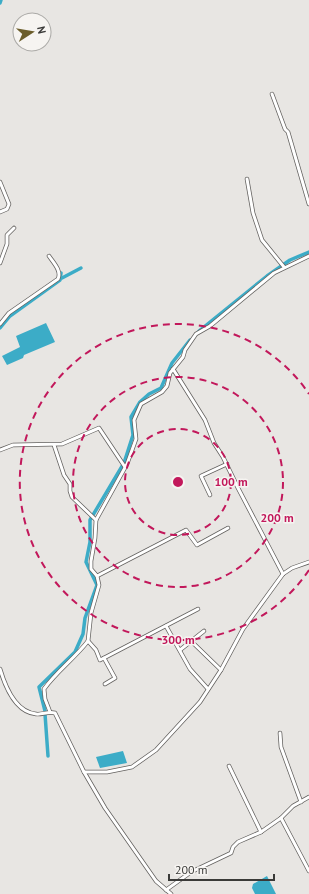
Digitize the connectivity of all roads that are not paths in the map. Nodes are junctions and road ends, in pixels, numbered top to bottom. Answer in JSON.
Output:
{"nodes":[{"id":1,"x":272,"y":94,"type":"dead end"},
{"id":2,"x":247,"y":179,"type":"dead end"},
{"id":3,"x":0,"y":182,"type":"edge"},
{"id":4,"x":309,"y":188,"type":"edge"},
{"id":5,"x":304,"y":190,"type":"junction"},
{"id":6,"x":309,"y":204,"type":"edge"},
{"id":7,"x":0,"y":212,"type":"edge"},
{"id":8,"x":14,"y":228,"type":"dead end"},
{"id":9,"x":49,"y":256,"type":"dead end"},
{"id":10,"x":309,"y":256,"type":"edge"},
{"id":11,"x":0,"y":263,"type":"edge"},
{"id":12,"x":284,"y":267,"type":"junction"},
{"id":13,"x":0,"y":324,"type":"edge"},
{"id":14,"x":173,"y":369,"type":"junction"},
{"id":15,"x":54,"y":445,"type":"junction"},
{"id":16,"x":0,"y":450,"type":"edge"},
{"id":17,"x":226,"y":464,"type":"junction"},
{"id":18,"x":124,"y":466,"type":"junction"},
{"id":19,"x":210,"y":495,"type":"dead end"},
{"id":20,"x":95,"y":519,"type":"junction"},
{"id":21,"x":228,"y":528,"type":"dead end"},
{"id":22,"x":309,"y":562,"type":"edge"},
{"id":23,"x":283,"y":574,"type":"junction"},
{"id":24,"x":97,"y":576,"type":"junction"},
{"id":25,"x":198,"y":609,"type":"dead end"},
{"id":26,"x":166,"y":626,"type":"junction"},
{"id":27,"x":204,"y":631,"type":"dead end"},
{"id":28,"x":190,"y":640,"type":"junction"},
{"id":29,"x":88,"y":641,"type":"junction"},
{"id":30,"x":180,"y":650,"type":"junction"},
{"id":31,"x":104,"y":658,"type":"junction"},
{"id":32,"x":0,"y":670,"type":"edge"},
{"id":33,"x":221,"y":670,"type":"junction"},
{"id":34,"x":105,"y":684,"type":"dead end"},
{"id":35,"x":208,"y":689,"type":"junction"},
{"id":36,"x":50,"y":712,"type":"junction"},
{"id":37,"x":280,"y":733,"type":"dead end"},
{"id":38,"x":229,"y":766,"type":"dead end"},
{"id":39,"x":84,"y":772,"type":"junction"},
{"id":40,"x":309,"y":797,"type":"edge"},
{"id":41,"x":300,"y":802,"type":"junction"},
{"id":42,"x":281,"y":818,"type":"junction"},
{"id":43,"x":261,"y":832,"type":"junction"},
{"id":44,"x":309,"y":871,"type":"edge"},
{"id":45,"x":166,"y":890,"type":"junction"},
{"id":46,"x":171,"y":894,"type":"edge"}],
"edges":[{"from":1,"to":5,"type":"street"},
{"from":2,"to":12,"type":"street"},
{"from":3,"to":7,"type":"street"},
{"from":4,"to":5,"type":"street"},
{"from":5,"to":6,"type":"street"},
{"from":8,"to":11,"type":"street"},
{"from":9,"to":13,"type":"street"},
{"from":10,"to":12,"type":"street"},
{"from":12,"to":14,"type":"street"},
{"from":14,"to":17,"type":"street"},
{"from":14,"to":18,"type":"street"},
{"from":15,"to":16,"type":"street"},
{"from":15,"to":18,"type":"street"},
{"from":15,"to":20,"type":"street"},
{"from":17,"to":19,"type":"street"},
{"from":17,"to":23,"type":"street"},
{"from":18,"to":20,"type":"street"},
{"from":20,"to":24,"type":"street"},
{"from":21,"to":24,"type":"street"},
{"from":22,"to":23,"type":"street"},
{"from":23,"to":33,"type":"street"},
{"from":24,"to":29,"type":"street"},
{"from":25,"to":26,"type":"street"},
{"from":26,"to":30,"type":"street"},
{"from":26,"to":31,"type":"street"},
{"from":27,"to":28,"type":"street"},
{"from":28,"to":30,"type":"street"},
{"from":28,"to":33,"type":"street"},
{"from":29,"to":31,"type":"street"},
{"from":29,"to":36,"type":"street"},
{"from":30,"to":35,"type":"street"},
{"from":31,"to":34,"type":"street"},
{"from":32,"to":36,"type":"street"},
{"from":33,"to":35,"type":"street"},
{"from":35,"to":39,"type":"street"},
{"from":36,"to":39,"type":"street"},
{"from":37,"to":41,"type":"street"},
{"from":38,"to":43,"type":"street"},
{"from":39,"to":45,"type":"street"},
{"from":40,"to":41,"type":"street"},
{"from":41,"to":42,"type":"street"},
{"from":42,"to":43,"type":"street"},
{"from":42,"to":44,"type":"street"},
{"from":43,"to":45,"type":"street"},
{"from":45,"to":46,"type":"street"}]}
